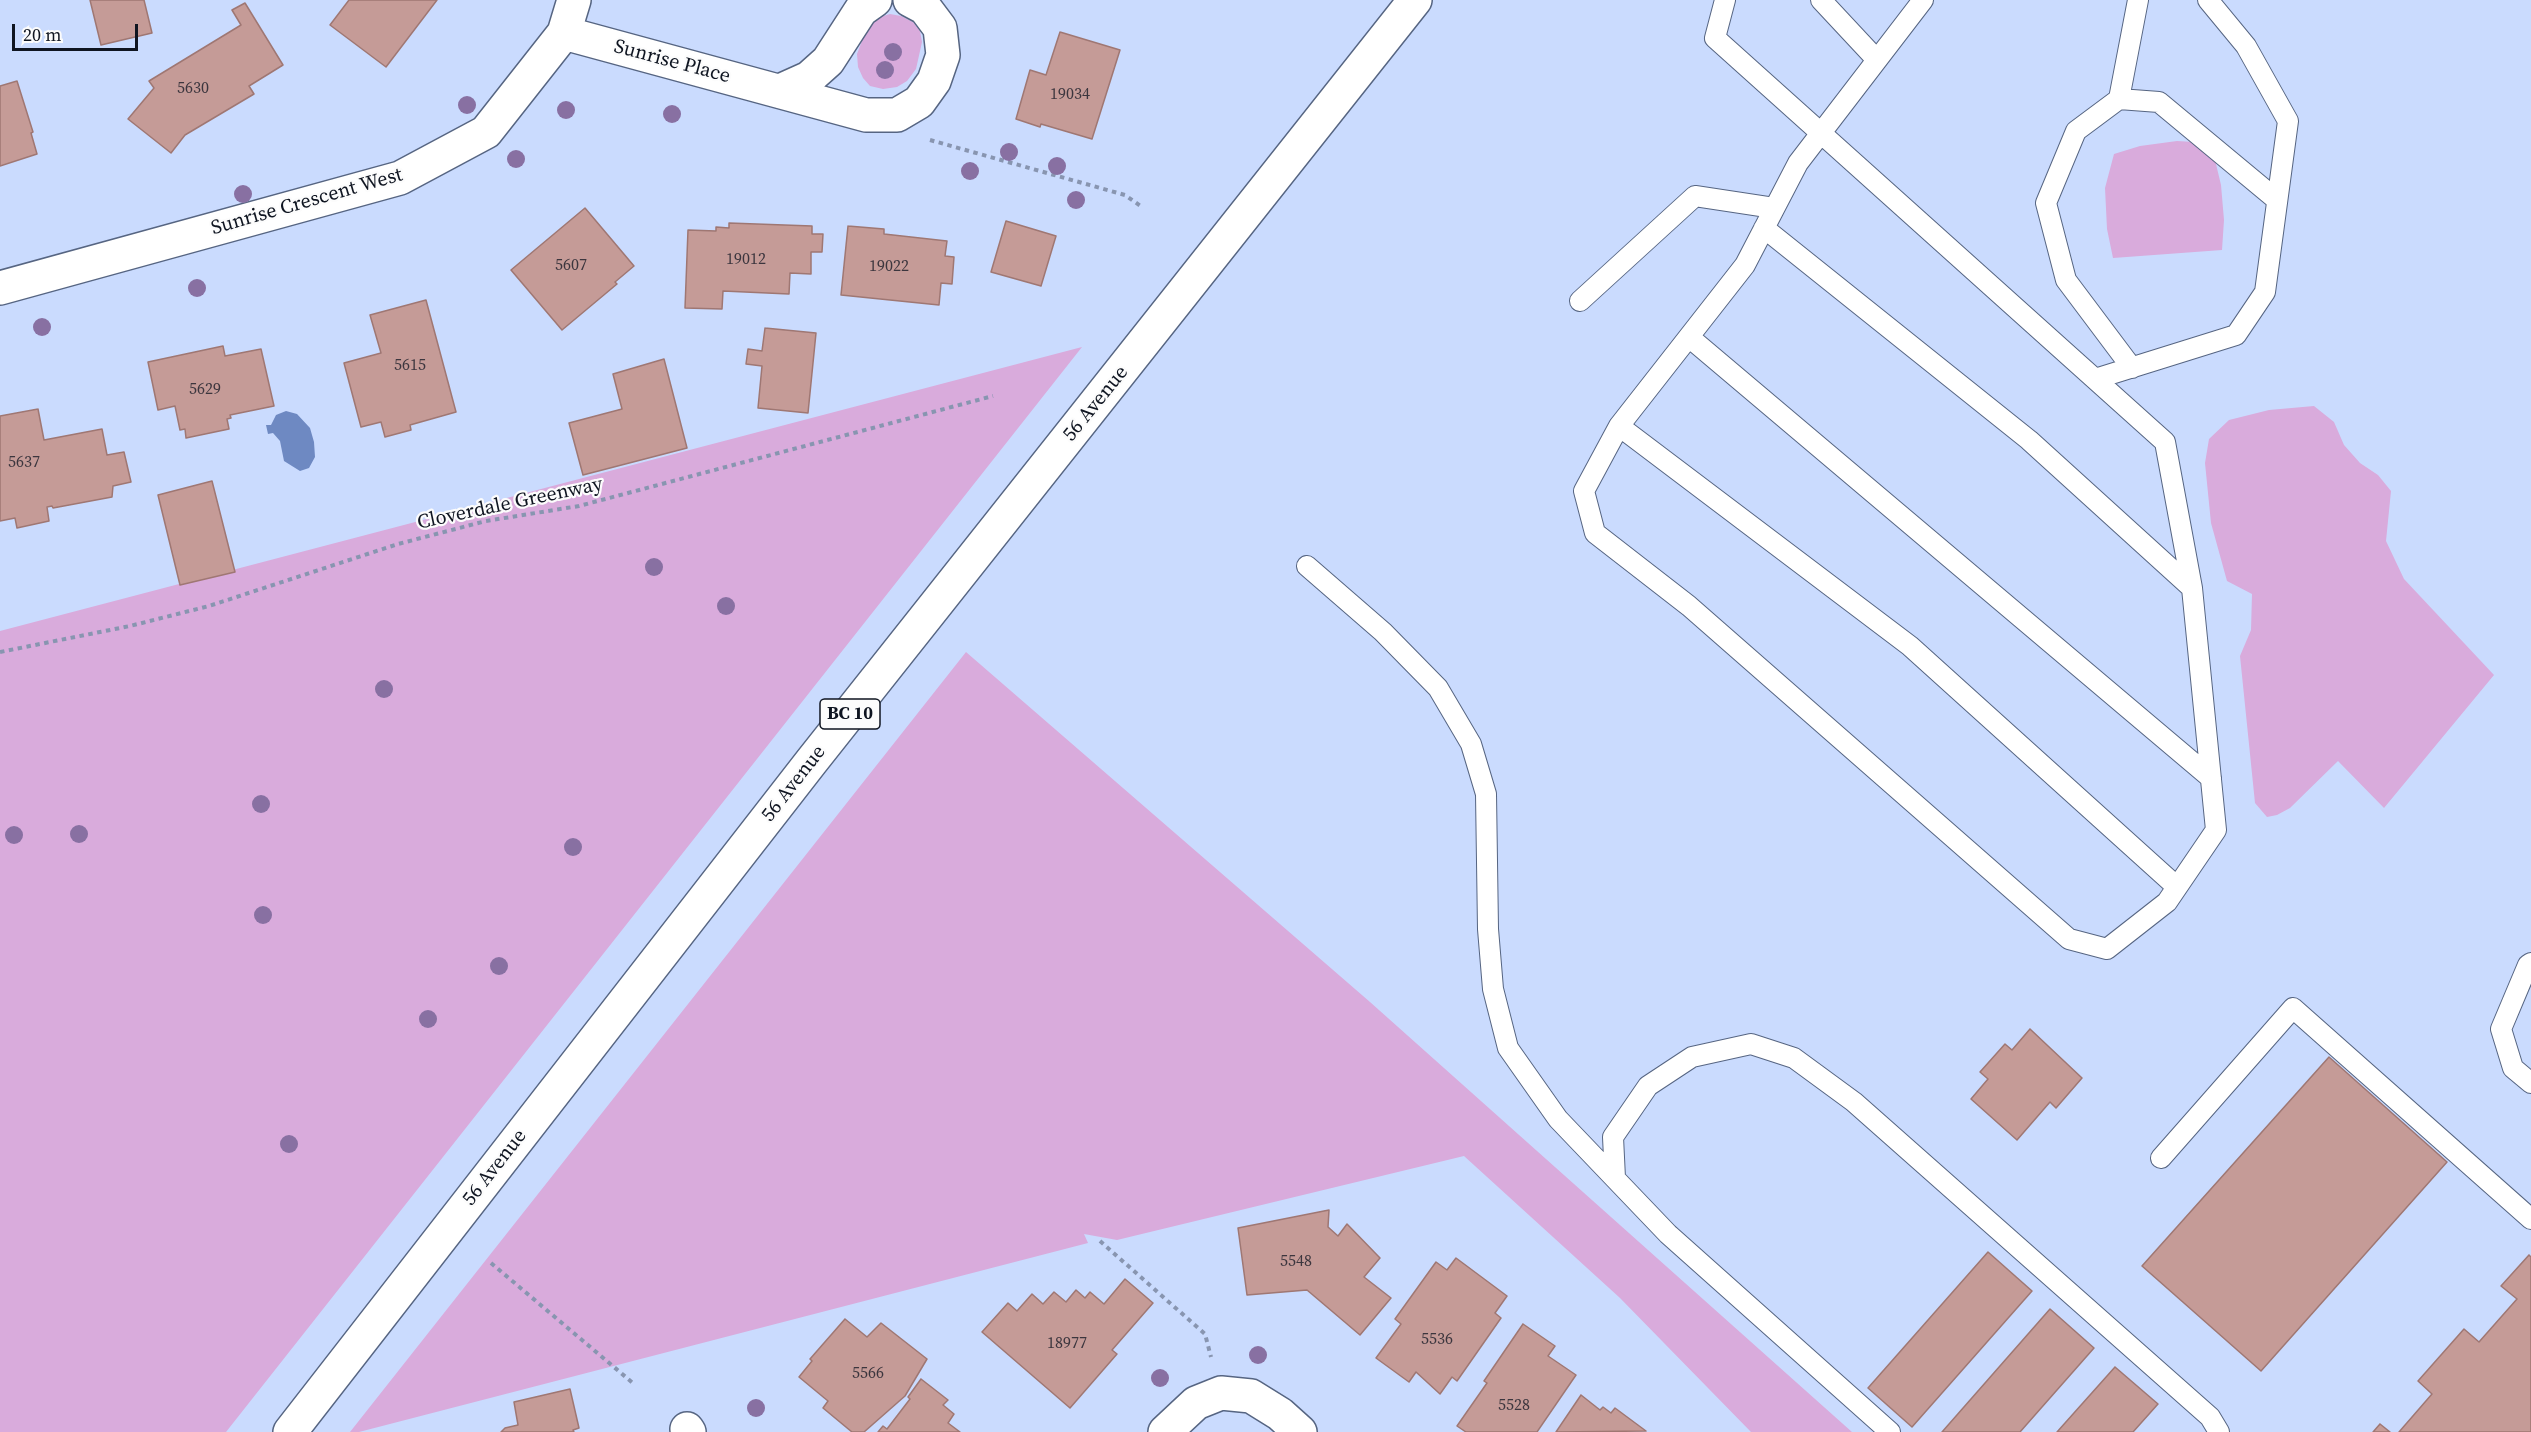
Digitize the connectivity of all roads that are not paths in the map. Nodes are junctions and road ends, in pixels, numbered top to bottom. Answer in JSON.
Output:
{"nodes":[{"id":1,"x":574,"y":0,"type":"edge"},
{"id":2,"x":875,"y":0,"type":"edge"},
{"id":3,"x":910,"y":0,"type":"edge"},
{"id":4,"x":1415,"y":0,"type":"edge"},
{"id":5,"x":1725,"y":0,"type":"edge"},
{"id":6,"x":1821,"y":0,"type":"edge"},
{"id":7,"x":1923,"y":0,"type":"edge"},
{"id":8,"x":2138,"y":0,"type":"edge"},
{"id":9,"x":2208,"y":0,"type":"edge"},
{"id":10,"x":564,"y":33,"type":"junction"},
{"id":11,"x":1877,"y":60,"type":"junction"},
{"id":12,"x":780,"y":92,"type":"junction"},
{"id":13,"x":2119,"y":99,"type":"junction"},
{"id":14,"x":1820,"y":134,"type":"junction"},
{"id":15,"x":2277,"y":200,"type":"junction"},
{"id":16,"x":1774,"y":208,"type":"junction"},
{"id":17,"x":1764,"y":228,"type":"junction"},
{"id":18,"x":0,"y":288,"type":"edge"},
{"id":19,"x":1580,"y":302,"type":"dead end"},
{"id":20,"x":1689,"y":337,"type":"junction"},
{"id":21,"x":2132,"y":368,"type":"junction"},
{"id":22,"x":2096,"y":379,"type":"junction"},
{"id":23,"x":1619,"y":426,"type":"junction"},
{"id":24,"x":1307,"y":566,"type":"dead end"},
{"id":25,"x":2192,"y":588,"type":"junction"},
{"id":26,"x":2211,"y":778,"type":"junction"},
{"id":27,"x":2177,"y":887,"type":"junction"},
{"id":28,"x":2531,"y":963,"type":"edge"},
{"id":29,"x":2531,"y":1083,"type":"edge"},
{"id":30,"x":2161,"y":1158,"type":"dead end"},
{"id":31,"x":1615,"y":1178,"type":"junction"},
{"id":32,"x":2531,"y":1218,"type":"edge"},
{"id":33,"x":290,"y":1432,"type":"edge"},
{"id":34,"x":1166,"y":1432,"type":"edge"},
{"id":35,"x":1300,"y":1432,"type":"edge"},
{"id":36,"x":1890,"y":1432,"type":"edge"},
{"id":37,"x":2219,"y":1432,"type":"edge"}],
"edges":[{"from":1,"to":10,"type":"main road"},
{"from":2,"to":12,"type":"main road"},
{"from":3,"to":12,"type":"main road","name":"Sunrise Place"},
{"from":4,"to":33,"type":"main road","name":"56 Avenue","number":"BC 10"},
{"from":5,"to":14,"type":"lane"},
{"from":6,"to":11,"type":"lane"},
{"from":7,"to":11,"type":"lane"},
{"from":8,"to":13,"type":"lane"},
{"from":9,"to":15,"type":"lane"},
{"from":10,"to":12,"type":"main road","name":"Sunrise Place"},
{"from":10,"to":18,"type":"main road","name":"Sunrise Crescent West"},
{"from":11,"to":14,"type":"lane"},
{"from":13,"to":15,"type":"lane"},
{"from":13,"to":21,"type":"lane"},
{"from":14,"to":16,"type":"lane"},
{"from":14,"to":22,"type":"lane"},
{"from":15,"to":21,"type":"lane"},
{"from":16,"to":17,"type":"lane"},
{"from":16,"to":19,"type":"lane"},
{"from":17,"to":20,"type":"lane"},
{"from":17,"to":25,"type":"lane"},
{"from":20,"to":23,"type":"lane"},
{"from":20,"to":26,"type":"lane"},
{"from":21,"to":22,"type":"lane"},
{"from":22,"to":25,"type":"lane"},
{"from":23,"to":27,"type":"lane"},
{"from":23,"to":27,"type":"lane"},
{"from":24,"to":31,"type":"lane"},
{"from":25,"to":26,"type":"lane"},
{"from":26,"to":27,"type":"lane"},
{"from":28,"to":29,"type":"lane"},
{"from":30,"to":32,"type":"lane"},
{"from":31,"to":36,"type":"lane"},
{"from":31,"to":37,"type":"lane"},
{"from":34,"to":35,"type":"main road"}]}
